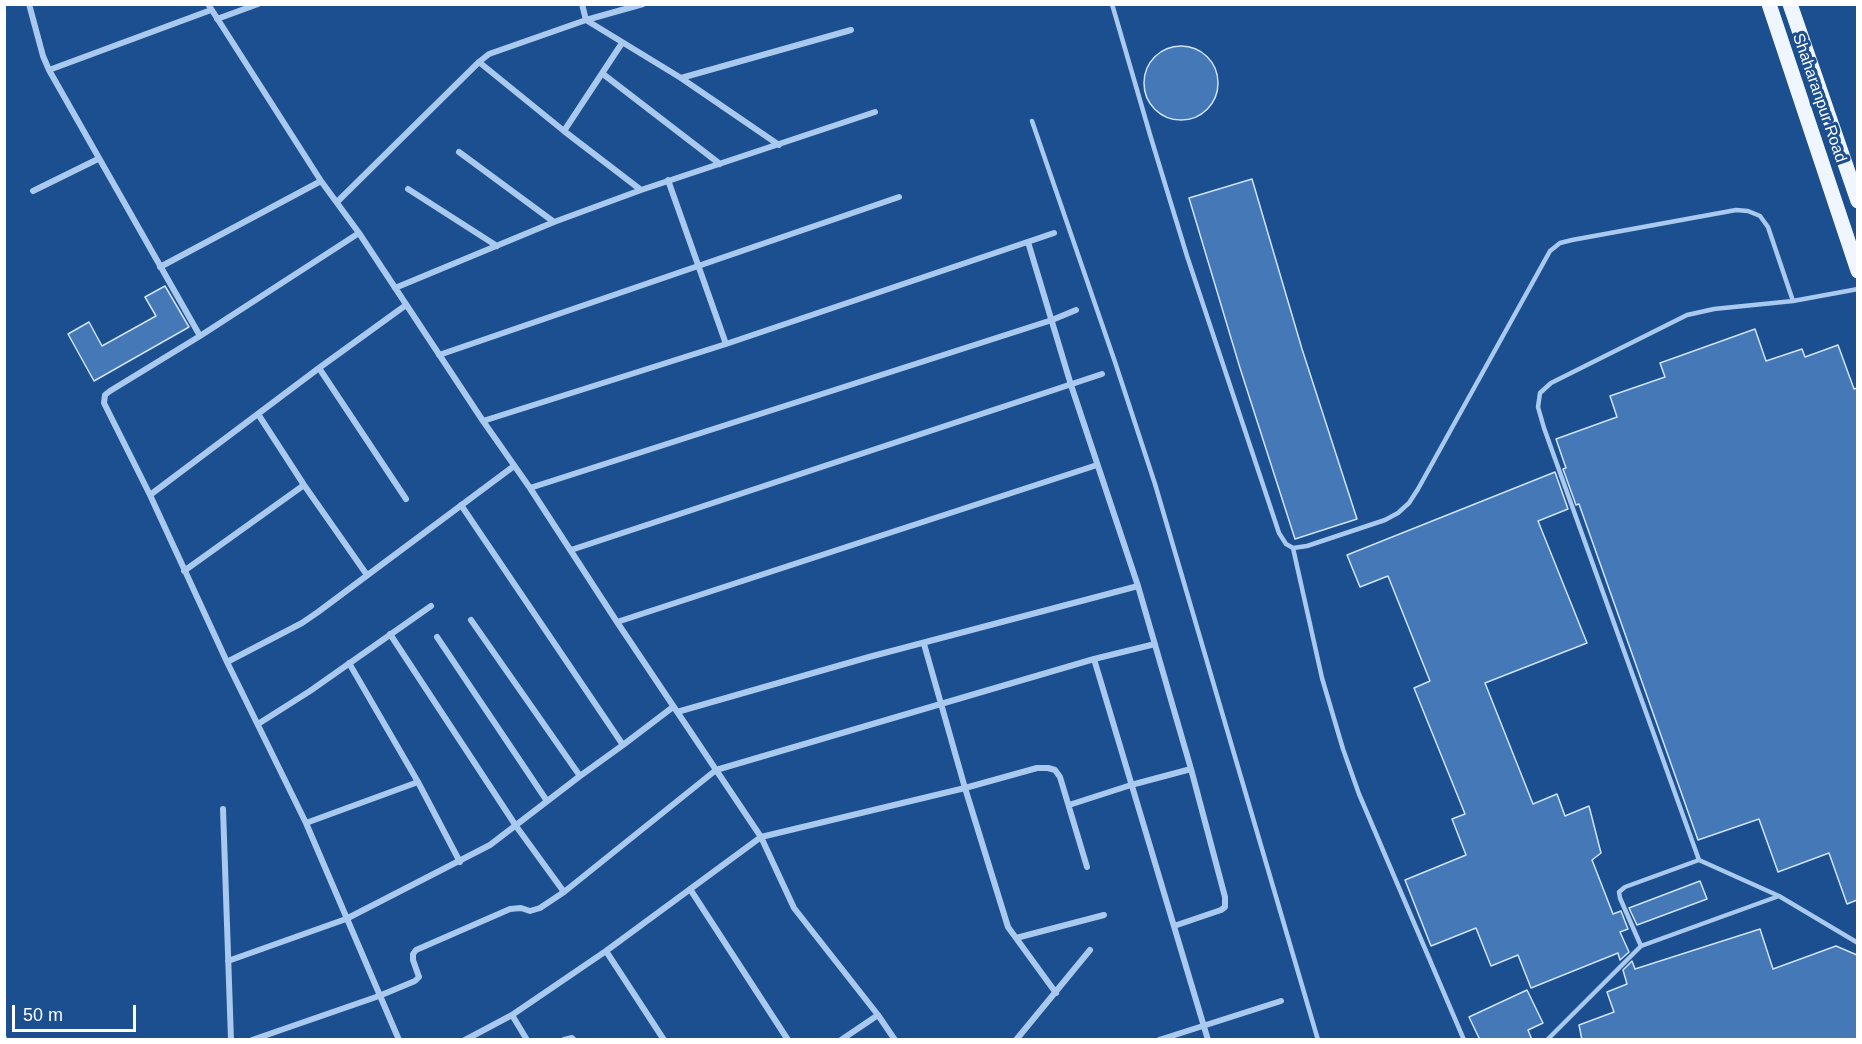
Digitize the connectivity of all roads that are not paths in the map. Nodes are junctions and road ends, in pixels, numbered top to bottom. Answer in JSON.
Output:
{"nodes":[{"id":1,"x":29,"y":4,"type":"edge"},
{"id":2,"x":258,"y":4,"type":"edge"},
{"id":3,"x":582,"y":4,"type":"edge"},
{"id":4,"x":643,"y":4,"type":"edge"},
{"id":5,"x":1112,"y":4,"type":"edge"},
{"id":6,"x":1769,"y":4,"type":"edge"},
{"id":7,"x":1790,"y":4,"type":"edge"},
{"id":8,"x":210,"y":7,"type":"edge"},
{"id":9,"x":217,"y":19,"type":"junction"},
{"id":10,"x":586,"y":20,"type":"junction"},
{"id":11,"x":851,"y":30,"type":"dead end"},
{"id":12,"x":622,"y":43,"type":"junction"},
{"id":13,"x":479,"y":62,"type":"junction"},
{"id":14,"x":49,"y":70,"type":"junction"},
{"id":15,"x":603,"y":74,"type":"junction"},
{"id":16,"x":681,"y":78,"type":"junction"},
{"id":17,"x":876,"y":112,"type":"dead end"},
{"id":18,"x":1032,"y":122,"type":"dead end"},
{"id":19,"x":564,"y":131,"type":"junction"},
{"id":20,"x":779,"y":145,"type":"junction"},
{"id":21,"x":459,"y":152,"type":"dead end"},
{"id":22,"x":98,"y":159,"type":"junction"},
{"id":23,"x":720,"y":164,"type":"junction"},
{"id":24,"x":668,"y":180,"type":"junction"},
{"id":25,"x":321,"y":181,"type":"junction"},
{"id":26,"x":408,"y":189,"type":"dead end"},
{"id":27,"x":641,"y":190,"type":"junction"},
{"id":28,"x":33,"y":191,"type":"dead end"},
{"id":29,"x":899,"y":197,"type":"dead end"},
{"id":30,"x":1857,"y":201,"type":"edge"},
{"id":31,"x":337,"y":202,"type":"junction"},
{"id":32,"x":554,"y":222,"type":"junction"},
{"id":33,"x":359,"y":233,"type":"junction"},
{"id":34,"x":1054,"y":233,"type":"dead end"},
{"id":35,"x":1028,"y":242,"type":"junction"},
{"id":36,"x":496,"y":246,"type":"junction"},
{"id":37,"x":160,"y":267,"type":"junction"},
{"id":38,"x":698,"y":267,"type":"junction"},
{"id":39,"x":1857,"y":271,"type":"edge"},
{"id":40,"x":395,"y":288,"type":"junction"},
{"id":41,"x":1857,"y":289,"type":"edge"},
{"id":42,"x":1793,"y":301,"type":"junction"},
{"id":43,"x":406,"y":305,"type":"junction"},
{"id":44,"x":1076,"y":310,"type":"dead end"},
{"id":45,"x":1052,"y":320,"type":"junction"},
{"id":46,"x":200,"y":336,"type":"junction"},
{"id":47,"x":726,"y":344,"type":"junction"},
{"id":48,"x":439,"y":355,"type":"junction"},
{"id":49,"x":319,"y":368,"type":"junction"},
{"id":50,"x":1102,"y":374,"type":"dead end"},
{"id":51,"x":1071,"y":385,"type":"junction"},
{"id":52,"x":258,"y":414,"type":"junction"},
{"id":53,"x":483,"y":421,"type":"junction"},
{"id":54,"x":1097,"y":465,"type":"junction"},
{"id":55,"x":514,"y":466,"type":"junction"},
{"id":56,"x":304,"y":485,"type":"junction"},
{"id":57,"x":530,"y":488,"type":"junction"},
{"id":58,"x":150,"y":495,"type":"junction"},
{"id":59,"x":406,"y":499,"type":"dead end"},
{"id":60,"x":461,"y":505,"type":"junction"},
{"id":61,"x":1293,"y":548,"type":"junction"},
{"id":62,"x":571,"y":550,"type":"junction"},
{"id":63,"x":184,"y":572,"type":"junction"},
{"id":64,"x":367,"y":575,"type":"junction"},
{"id":65,"x":1138,"y":586,"type":"junction"},
{"id":66,"x":431,"y":606,"type":"dead end"},
{"id":67,"x":471,"y":620,"type":"dead end"},
{"id":68,"x":617,"y":622,"type":"junction"},
{"id":69,"x":390,"y":634,"type":"junction"},
{"id":70,"x":437,"y":637,"type":"dead end"},
{"id":71,"x":924,"y":644,"type":"junction"},
{"id":72,"x":1155,"y":644,"type":"junction"},
{"id":73,"x":1094,"y":659,"type":"junction"},
{"id":74,"x":227,"y":662,"type":"junction"},
{"id":75,"x":349,"y":663,"type":"junction"},
{"id":76,"x":940,"y":703,"type":"junction"},
{"id":77,"x":675,"y":709,"type":"junction"},
{"id":78,"x":258,"y":724,"type":"junction"},
{"id":79,"x":623,"y":746,"type":"junction"},
{"id":80,"x":1191,"y":769,"type":"junction"},
{"id":81,"x":716,"y":770,"type":"junction"},
{"id":82,"x":580,"y":776,"type":"junction"},
{"id":83,"x":418,"y":782,"type":"junction"},
{"id":84,"x":1131,"y":785,"type":"junction"},
{"id":85,"x":965,"y":788,"type":"junction"},
{"id":86,"x":548,"y":801,"type":"junction"},
{"id":87,"x":1069,"y":805,"type":"junction"},
{"id":88,"x":223,"y":809,"type":"dead end"},
{"id":89,"x":306,"y":824,"type":"junction"},
{"id":90,"x":516,"y":826,"type":"junction"},
{"id":91,"x":761,"y":837,"type":"junction"},
{"id":92,"x":1699,"y":860,"type":"junction"},
{"id":93,"x":460,"y":862,"type":"junction"},
{"id":94,"x":1087,"y":867,"type":"dead end"},
{"id":95,"x":690,"y":889,"type":"junction"},
{"id":96,"x":564,"y":892,"type":"junction"},
{"id":97,"x":1779,"y":896,"type":"junction"},
{"id":98,"x":1104,"y":915,"type":"dead end"},
{"id":99,"x":346,"y":919,"type":"junction"},
{"id":100,"x":1174,"y":926,"type":"junction"},
{"id":101,"x":1016,"y":938,"type":"junction"},
{"id":102,"x":1857,"y":943,"type":"edge"},
{"id":103,"x":1641,"y":946,"type":"junction"},
{"id":104,"x":1090,"y":950,"type":"dead end"},
{"id":105,"x":606,"y":951,"type":"junction"},
{"id":106,"x":228,"y":961,"type":"junction"},
{"id":107,"x":1056,"y":993,"type":"junction"},
{"id":108,"x":380,"y":996,"type":"junction"},
{"id":109,"x":1281,"y":1001,"type":"dead end"},
{"id":110,"x":512,"y":1015,"type":"junction"},
{"id":111,"x":878,"y":1015,"type":"junction"},
{"id":112,"x":1203,"y":1025,"type":"junction"},
{"id":113,"x":474,"y":1038,"type":"edge"},
{"id":114,"x":231,"y":1040,"type":"edge"},
{"id":115,"x":252,"y":1040,"type":"edge"},
{"id":116,"x":399,"y":1040,"type":"edge"},
{"id":117,"x":465,"y":1040,"type":"edge"},
{"id":118,"x":527,"y":1040,"type":"edge"},
{"id":119,"x":564,"y":1040,"type":"edge"},
{"id":120,"x":574,"y":1040,"type":"edge"},
{"id":121,"x":664,"y":1040,"type":"edge"},
{"id":122,"x":788,"y":1040,"type":"edge"},
{"id":123,"x":841,"y":1040,"type":"edge"},
{"id":124,"x":895,"y":1040,"type":"edge"},
{"id":125,"x":1016,"y":1040,"type":"edge"},
{"id":126,"x":1159,"y":1040,"type":"edge"},
{"id":127,"x":1208,"y":1040,"type":"edge"},
{"id":128,"x":1318,"y":1040,"type":"edge"},
{"id":129,"x":1464,"y":1040,"type":"edge"},
{"id":130,"x":1547,"y":1040,"type":"edge"}],
"edges":[{"from":1,"to":14,"type":"street"},
{"from":2,"to":9,"type":"street"},
{"from":3,"to":10,"type":"street"},
{"from":4,"to":10,"type":"street"},
{"from":5,"to":61,"type":"lane"},
{"from":6,"to":39,"type":"main road","name":"Shaharanpur Road"},
{"from":7,"to":30,"type":"main road","name":"Shaharanpur Road"},
{"from":8,"to":9,"type":"street"},
{"from":8,"to":14,"type":"street"},
{"from":9,"to":25,"type":"street"},
{"from":10,"to":12,"type":"street"},
{"from":10,"to":13,"type":"street"},
{"from":11,"to":16,"type":"street"},
{"from":12,"to":15,"type":"street"},
{"from":12,"to":16,"type":"street"},
{"from":13,"to":19,"type":"street"},
{"from":13,"to":31,"type":"street"},
{"from":14,"to":22,"type":"street"},
{"from":15,"to":19,"type":"street"},
{"from":15,"to":23,"type":"street"},
{"from":16,"to":20,"type":"street"},
{"from":17,"to":20,"type":"street"},
{"from":18,"to":128,"type":"lane"},
{"from":19,"to":27,"type":"street"},
{"from":20,"to":23,"type":"street"},
{"from":21,"to":32,"type":"street"},
{"from":22,"to":28,"type":"street"},
{"from":22,"to":37,"type":"street"},
{"from":23,"to":24,"type":"street"},
{"from":24,"to":27,"type":"street"},
{"from":24,"to":38,"type":"street"},
{"from":25,"to":31,"type":"street"},
{"from":25,"to":37,"type":"street"},
{"from":26,"to":36,"type":"street"},
{"from":27,"to":32,"type":"street"},
{"from":29,"to":38,"type":"street"},
{"from":31,"to":33,"type":"street"},
{"from":32,"to":36,"type":"street"},
{"from":33,"to":40,"type":"street"},
{"from":33,"to":46,"type":"street"},
{"from":34,"to":35,"type":"street"},
{"from":35,"to":45,"type":"street"},
{"from":35,"to":47,"type":"street"},
{"from":36,"to":40,"type":"street"},
{"from":37,"to":46,"type":"street"},
{"from":38,"to":47,"type":"street"},
{"from":38,"to":48,"type":"street"},
{"from":40,"to":43,"type":"street"},
{"from":41,"to":42,"type":"lane"},
{"from":42,"to":61,"type":"lane"},
{"from":42,"to":92,"type":"lane"},
{"from":43,"to":48,"type":"street"},
{"from":43,"to":49,"type":"street"},
{"from":44,"to":45,"type":"street"},
{"from":45,"to":51,"type":"street"},
{"from":45,"to":57,"type":"street"},
{"from":46,"to":58,"type":"street"},
{"from":47,"to":53,"type":"street"},
{"from":48,"to":53,"type":"street"},
{"from":49,"to":52,"type":"street"},
{"from":49,"to":59,"type":"street"},
{"from":50,"to":51,"type":"street"},
{"from":51,"to":54,"type":"street"},
{"from":51,"to":62,"type":"street"},
{"from":52,"to":56,"type":"street"},
{"from":52,"to":58,"type":"street"},
{"from":53,"to":55,"type":"street"},
{"from":54,"to":65,"type":"street"},
{"from":54,"to":68,"type":"street"},
{"from":55,"to":57,"type":"street"},
{"from":55,"to":60,"type":"street"},
{"from":56,"to":63,"type":"street"},
{"from":56,"to":64,"type":"street"},
{"from":57,"to":62,"type":"street"},
{"from":58,"to":63,"type":"street"},
{"from":60,"to":64,"type":"street"},
{"from":60,"to":79,"type":"street"},
{"from":61,"to":129,"type":"lane"},
{"from":62,"to":68,"type":"street"},
{"from":63,"to":74,"type":"street"},
{"from":64,"to":74,"type":"street"},
{"from":65,"to":71,"type":"street"},
{"from":65,"to":72,"type":"street"},
{"from":66,"to":69,"type":"street"},
{"from":67,"to":82,"type":"street"},
{"from":68,"to":77,"type":"street"},
{"from":69,"to":75,"type":"street"},
{"from":69,"to":90,"type":"street"},
{"from":70,"to":86,"type":"street"},
{"from":71,"to":76,"type":"street"},
{"from":71,"to":77,"type":"street"},
{"from":72,"to":73,"type":"street"},
{"from":72,"to":80,"type":"street"},
{"from":73,"to":76,"type":"street"},
{"from":73,"to":84,"type":"street"},
{"from":74,"to":78,"type":"street"},
{"from":75,"to":78,"type":"street"},
{"from":75,"to":83,"type":"street"},
{"from":76,"to":81,"type":"street"},
{"from":76,"to":85,"type":"street"},
{"from":77,"to":79,"type":"street"},
{"from":77,"to":81,"type":"street"},
{"from":78,"to":89,"type":"street"},
{"from":79,"to":82,"type":"street"},
{"from":80,"to":84,"type":"street"},
{"from":80,"to":100,"type":"street"},
{"from":81,"to":91,"type":"street"},
{"from":81,"to":96,"type":"street"},
{"from":82,"to":86,"type":"street"},
{"from":83,"to":89,"type":"street"},
{"from":83,"to":93,"type":"street"},
{"from":84,"to":87,"type":"street"},
{"from":84,"to":100,"type":"street"},
{"from":85,"to":87,"type":"street"},
{"from":85,"to":91,"type":"street"},
{"from":85,"to":101,"type":"street"},
{"from":86,"to":90,"type":"street"},
{"from":87,"to":94,"type":"street"},
{"from":88,"to":106,"type":"street"},
{"from":89,"to":99,"type":"street"},
{"from":90,"to":93,"type":"street"},
{"from":90,"to":96,"type":"street"},
{"from":91,"to":95,"type":"street"},
{"from":91,"to":111,"type":"street"},
{"from":92,"to":97,"type":"lane"},
{"from":92,"to":103,"type":"lane"},
{"from":93,"to":99,"type":"street"},
{"from":95,"to":105,"type":"street"},
{"from":95,"to":122,"type":"street"},
{"from":96,"to":108,"type":"street"},
{"from":97,"to":102,"type":"lane"},
{"from":97,"to":103,"type":"lane"},
{"from":98,"to":101,"type":"street"},
{"from":99,"to":106,"type":"street"},
{"from":99,"to":108,"type":"street"},
{"from":100,"to":112,"type":"street"},
{"from":101,"to":107,"type":"street"},
{"from":103,"to":130,"type":"lane"},
{"from":104,"to":107,"type":"street"},
{"from":105,"to":110,"type":"street"},
{"from":105,"to":121,"type":"street"},
{"from":106,"to":114,"type":"street"},
{"from":107,"to":125,"type":"street"},
{"from":108,"to":115,"type":"street"},
{"from":108,"to":116,"type":"street"},
{"from":109,"to":112,"type":"street"},
{"from":110,"to":113,"type":"street"},
{"from":110,"to":118,"type":"street"},
{"from":111,"to":123,"type":"street"},
{"from":111,"to":124,"type":"street"},
{"from":112,"to":126,"type":"street"},
{"from":112,"to":127,"type":"street"},
{"from":113,"to":117,"type":"street"},
{"from":119,"to":120,"type":"street"}]}
